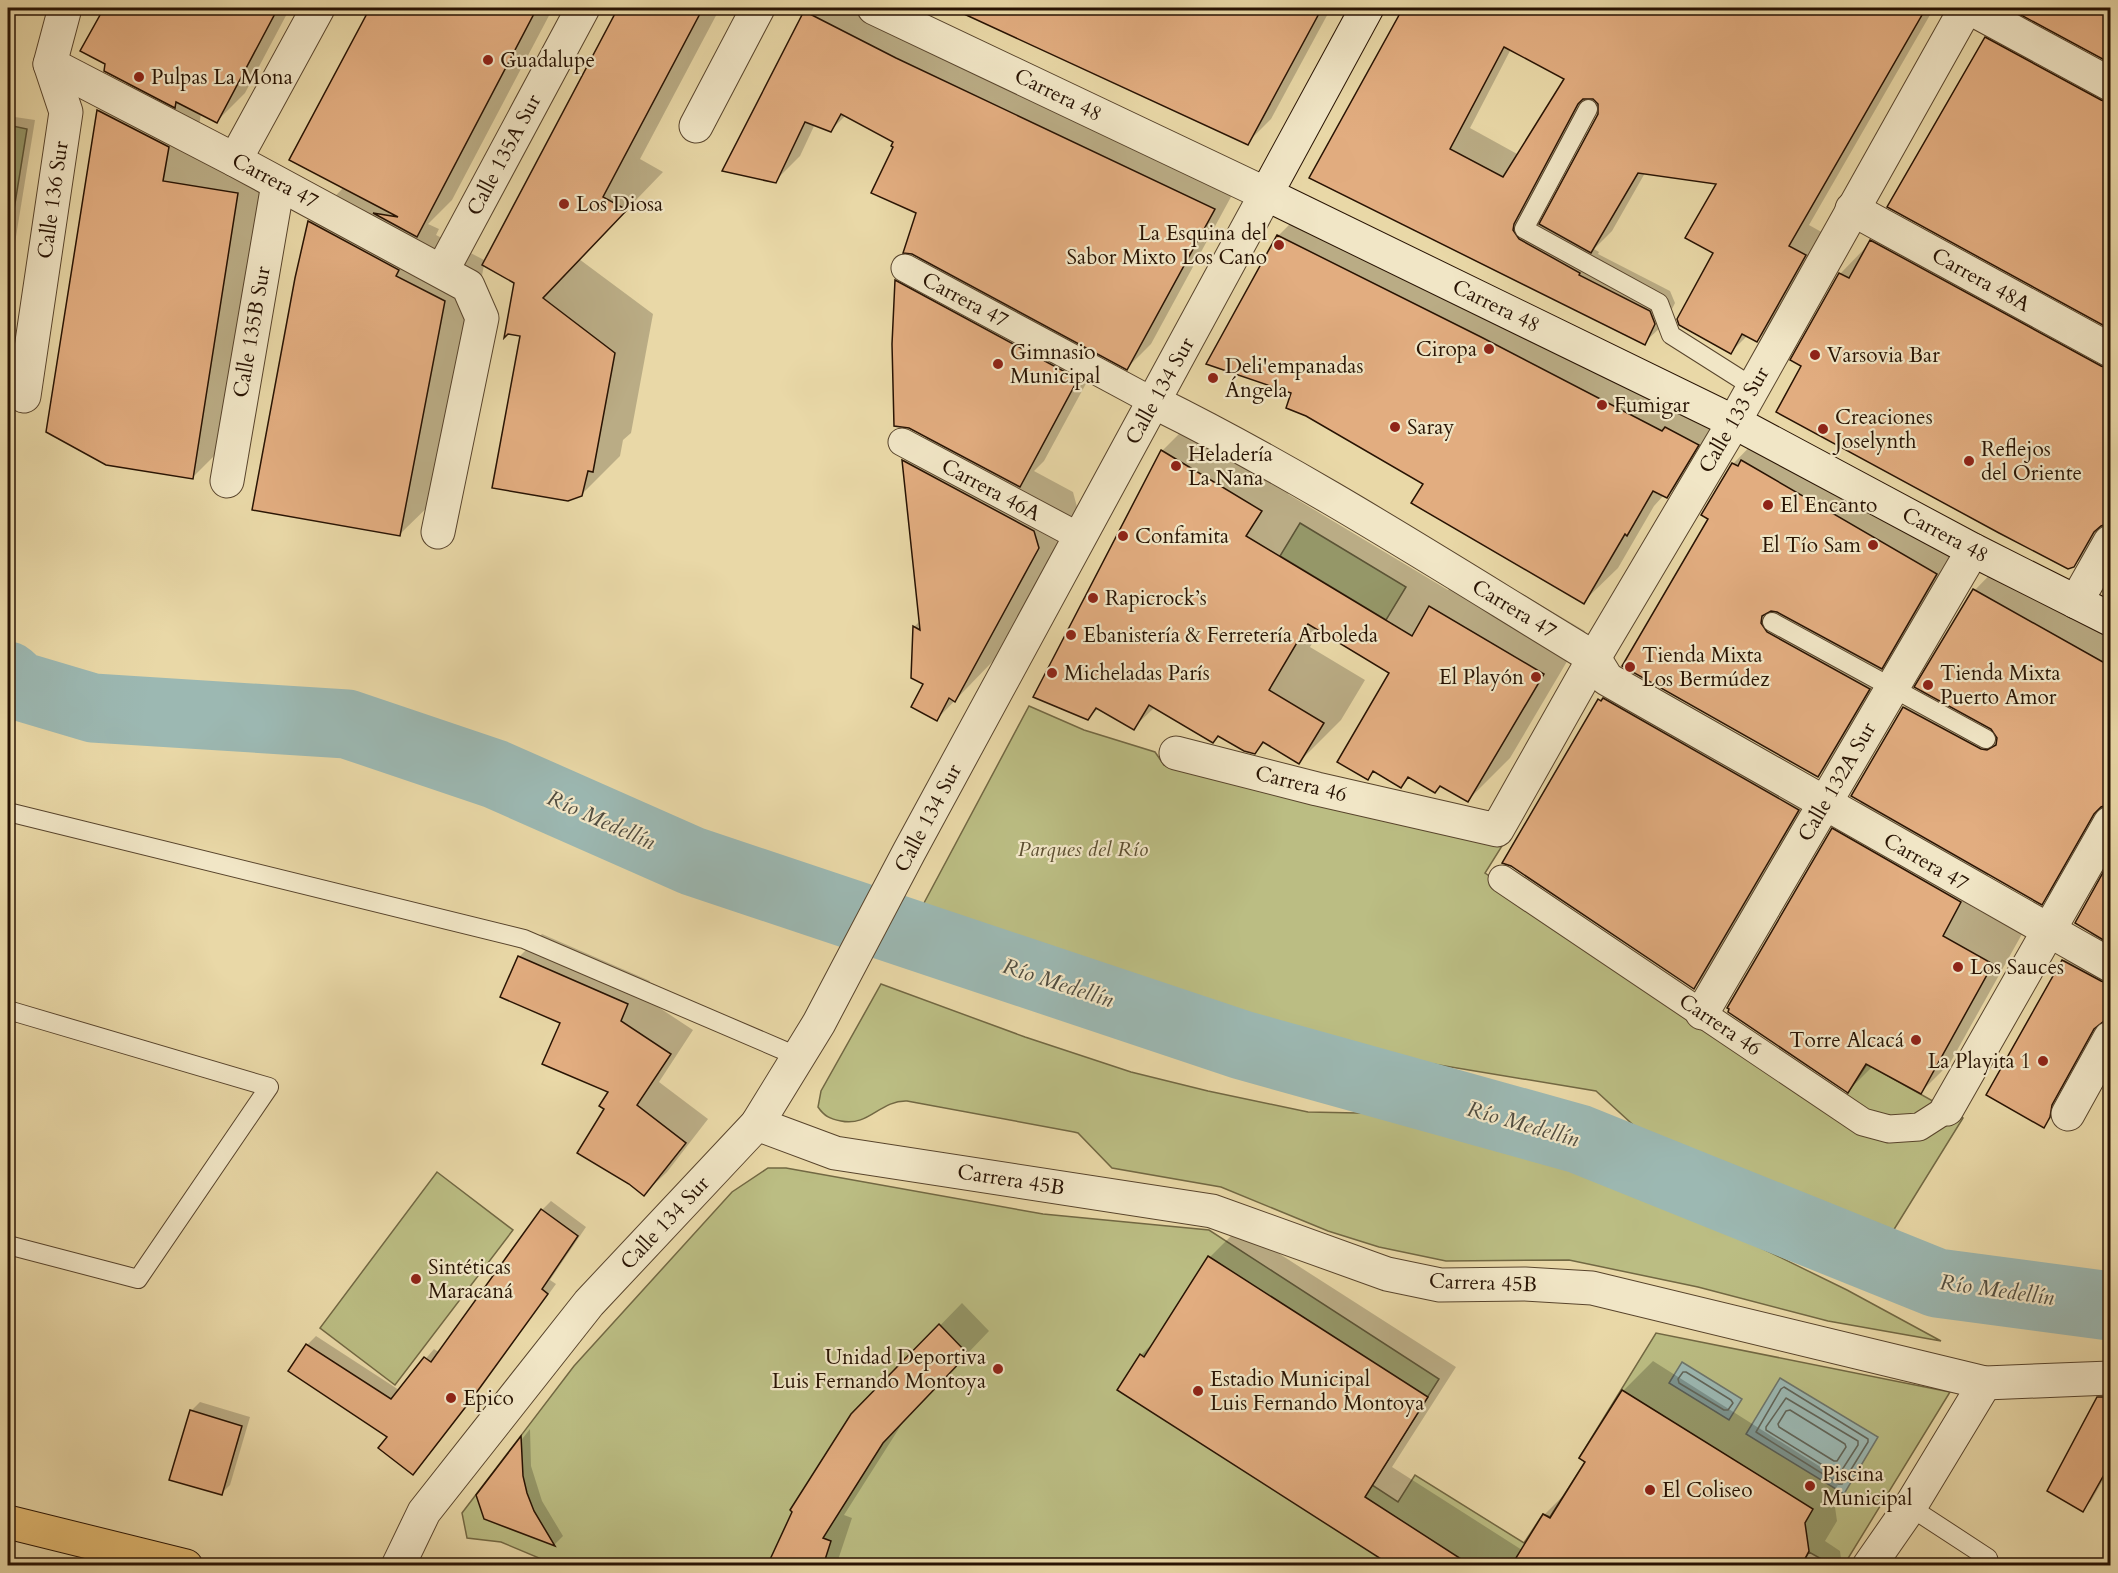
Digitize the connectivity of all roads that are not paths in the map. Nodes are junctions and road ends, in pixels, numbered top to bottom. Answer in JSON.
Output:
{"nodes":[{"id":1,"x":65,"y":8,"type":"edge"},
{"id":2,"x":318,"y":8,"type":"edge"},
{"id":3,"x":583,"y":8,"type":"edge"},
{"id":4,"x":758,"y":8,"type":"edge"},
{"id":5,"x":874,"y":8,"type":"edge"},
{"id":6,"x":1365,"y":8,"type":"edge"},
{"id":7,"x":1966,"y":8,"type":"edge"},
{"id":8,"x":1970,"y":8,"type":"edge"},
{"id":9,"x":50,"y":64,"type":"junction"},
{"id":10,"x":2110,"y":84,"type":"edge"},
{"id":11,"x":1588,"y":110,"type":"dead end"},
{"id":12,"x":696,"y":126,"type":"dead end"},
{"id":13,"x":236,"y":160,"type":"junction"},
{"id":14,"x":278,"y":184,"type":"junction"},
{"id":15,"x":1266,"y":194,"type":"junction"},
{"id":16,"x":1852,"y":209,"type":"junction"},
{"id":17,"x":905,"y":268,"type":"dead end"},
{"id":18,"x":442,"y":271,"type":"junction"},
{"id":19,"x":2110,"y":350,"type":"edge"},
{"id":20,"x":1753,"y":387,"type":"junction"},
{"id":21,"x":24,"y":396,"type":"dead end"},
{"id":22,"x":1154,"y":402,"type":"junction"},
{"id":23,"x":1734,"y":422,"type":"junction"},
{"id":24,"x":902,"y":442,"type":"dead end"},
{"id":25,"x":227,"y":481,"type":"dead end"},
{"id":26,"x":438,"y":532,"type":"dead end"},
{"id":27,"x":1080,"y":537,"type":"junction"},
{"id":28,"x":2110,"y":542,"type":"edge"},
{"id":29,"x":1973,"y":550,"type":"junction"},
{"id":30,"x":2076,"y":602,"type":"junction"},
{"id":31,"x":2110,"y":619,"type":"edge"},
{"id":32,"x":1772,"y":622,"type":"dead end"},
{"id":33,"x":1594,"y":658,"type":"junction"},
{"id":34,"x":1892,"y":688,"type":"junction"},
{"id":35,"x":1986,"y":739,"type":"dead end"},
{"id":36,"x":1176,"y":753,"type":"dead end"},
{"id":37,"x":1825,"y":804,"type":"junction"},
{"id":38,"x":8,"y":812,"type":"edge"},
{"id":39,"x":2110,"y":823,"type":"edge"},
{"id":40,"x":1497,"y":830,"type":"joint"},
{"id":41,"x":1502,"y":879,"type":"dead end"},
{"id":42,"x":2050,"y":932,"type":"junction"},
{"id":43,"x":2110,"y":965,"type":"edge"},
{"id":44,"x":8,"y":1010,"type":"edge"},
{"id":45,"x":1702,"y":1014,"type":"junction"},
{"id":46,"x":2110,"y":1038,"type":"edge"},
{"id":47,"x":799,"y":1057,"type":"junction"},
{"id":48,"x":1947,"y":1109,"type":"joint"},
{"id":49,"x":2068,"y":1114,"type":"dead end"},
{"id":50,"x":757,"y":1124,"type":"junction"},
{"id":51,"x":8,"y":1245,"type":"edge"},
{"id":52,"x":2110,"y":1378,"type":"edge"},
{"id":53,"x":1985,"y":1383,"type":"junction"},
{"id":54,"x":1910,"y":1507,"type":"junction"},
{"id":55,"x":8,"y":1508,"type":"edge"},
{"id":56,"x":8,"y":1522,"type":"edge"},
{"id":57,"x":108,"y":1546,"type":"junction"},
{"id":58,"x":186,"y":1566,"type":"edge"},
{"id":59,"x":398,"y":1566,"type":"edge"},
{"id":60,"x":1869,"y":1566,"type":"edge"},
{"id":61,"x":1990,"y":1566,"type":"edge"}],
"edges":[{"from":1,"to":9,"type":"street"},
{"from":2,"to":13,"type":"street"},
{"from":3,"to":18,"type":"street","name":"Calle 135A Sur"},
{"from":4,"to":12,"type":"street"},
{"from":5,"to":15,"type":"street","name":"Carrera 48"},
{"from":6,"to":15,"type":"street","name":"Calle 134 Sur"},
{"from":7,"to":16,"type":"street","name":"Calle 133 Sur"},
{"from":8,"to":10,"type":"street"},
{"from":9,"to":13,"type":"street","name":"Carrera 47"},
{"from":9,"to":21,"type":"street","name":"Calle 136 Sur"},
{"from":11,"to":20,"type":"lane"},
{"from":13,"to":14,"type":"street","name":"Carrera 47"},
{"from":14,"to":18,"type":"street","name":"Carrera 47"},
{"from":14,"to":25,"type":"street","name":"Calle 135B Sur"},
{"from":15,"to":22,"type":"street","name":"Calle 134 Sur"},
{"from":15,"to":23,"type":"street","name":"Carrera 48"},
{"from":16,"to":19,"type":"street","name":"Carrera 48A"},
{"from":16,"to":20,"type":"street","name":"Calle 133 Sur"},
{"from":17,"to":22,"type":"street","name":"Carrera 47"},
{"from":18,"to":26,"type":"street","name":"Carrera 47"},
{"from":20,"to":23,"type":"street","name":"Calle 133 Sur"},
{"from":22,"to":27,"type":"street","name":"Calle 134 Sur"},
{"from":22,"to":33,"type":"street","name":"Carrera 47"},
{"from":23,"to":29,"type":"street","name":"Carrera 48"},
{"from":23,"to":33,"type":"street","name":"Calle 133 Sur"},
{"from":24,"to":27,"type":"street","name":"Carrera 46A"},
{"from":27,"to":47,"type":"street","name":"Calle 134 Sur"},
{"from":28,"to":30,"type":"street"},
{"from":29,"to":30,"type":"street","name":"Carrera 48"},
{"from":29,"to":34,"type":"street","name":"Calle 132A Sur"},
{"from":30,"to":31,"type":"street","name":"Carrera 48"},
{"from":32,"to":34,"type":"lane"},
{"from":33,"to":37,"type":"street","name":"Carrera 47"},
{"from":33,"to":40,"type":"street","name":"Calle 133 Sur"},
{"from":34,"to":35,"type":"lane"},
{"from":34,"to":37,"type":"street","name":"Calle 132A Sur"},
{"from":36,"to":40,"type":"street","name":"Carrera 46"},
{"from":37,"to":42,"type":"street","name":"Carrera 47"},
{"from":37,"to":45,"type":"street","name":"Calle 132A Sur"},
{"from":38,"to":47,"type":"lane"},
{"from":39,"to":42,"type":"street"},
{"from":41,"to":45,"type":"street","name":"Carrera 46"},
{"from":42,"to":43,"type":"street","name":"Carrera 47"},
{"from":42,"to":48,"type":"street"},
{"from":44,"to":51,"type":"lane"},
{"from":45,"to":48,"type":"street","name":"Carrera 46"},
{"from":46,"to":49,"type":"street"},
{"from":47,"to":50,"type":"street","name":"Calle 134 Sur"},
{"from":50,"to":53,"type":"street","name":"Carrera 45B"},
{"from":50,"to":59,"type":"street","name":"Calle 134 Sur"},
{"from":52,"to":53,"type":"street","name":"Carrera 45B"},
{"from":53,"to":54,"type":"street"},
{"from":54,"to":60,"type":"street"},
{"from":54,"to":61,"type":"lane"},
{"from":55,"to":57,"type":"highway"},
{"from":56,"to":57,"type":"highway"},
{"from":57,"to":58,"type":"highway"}]}
